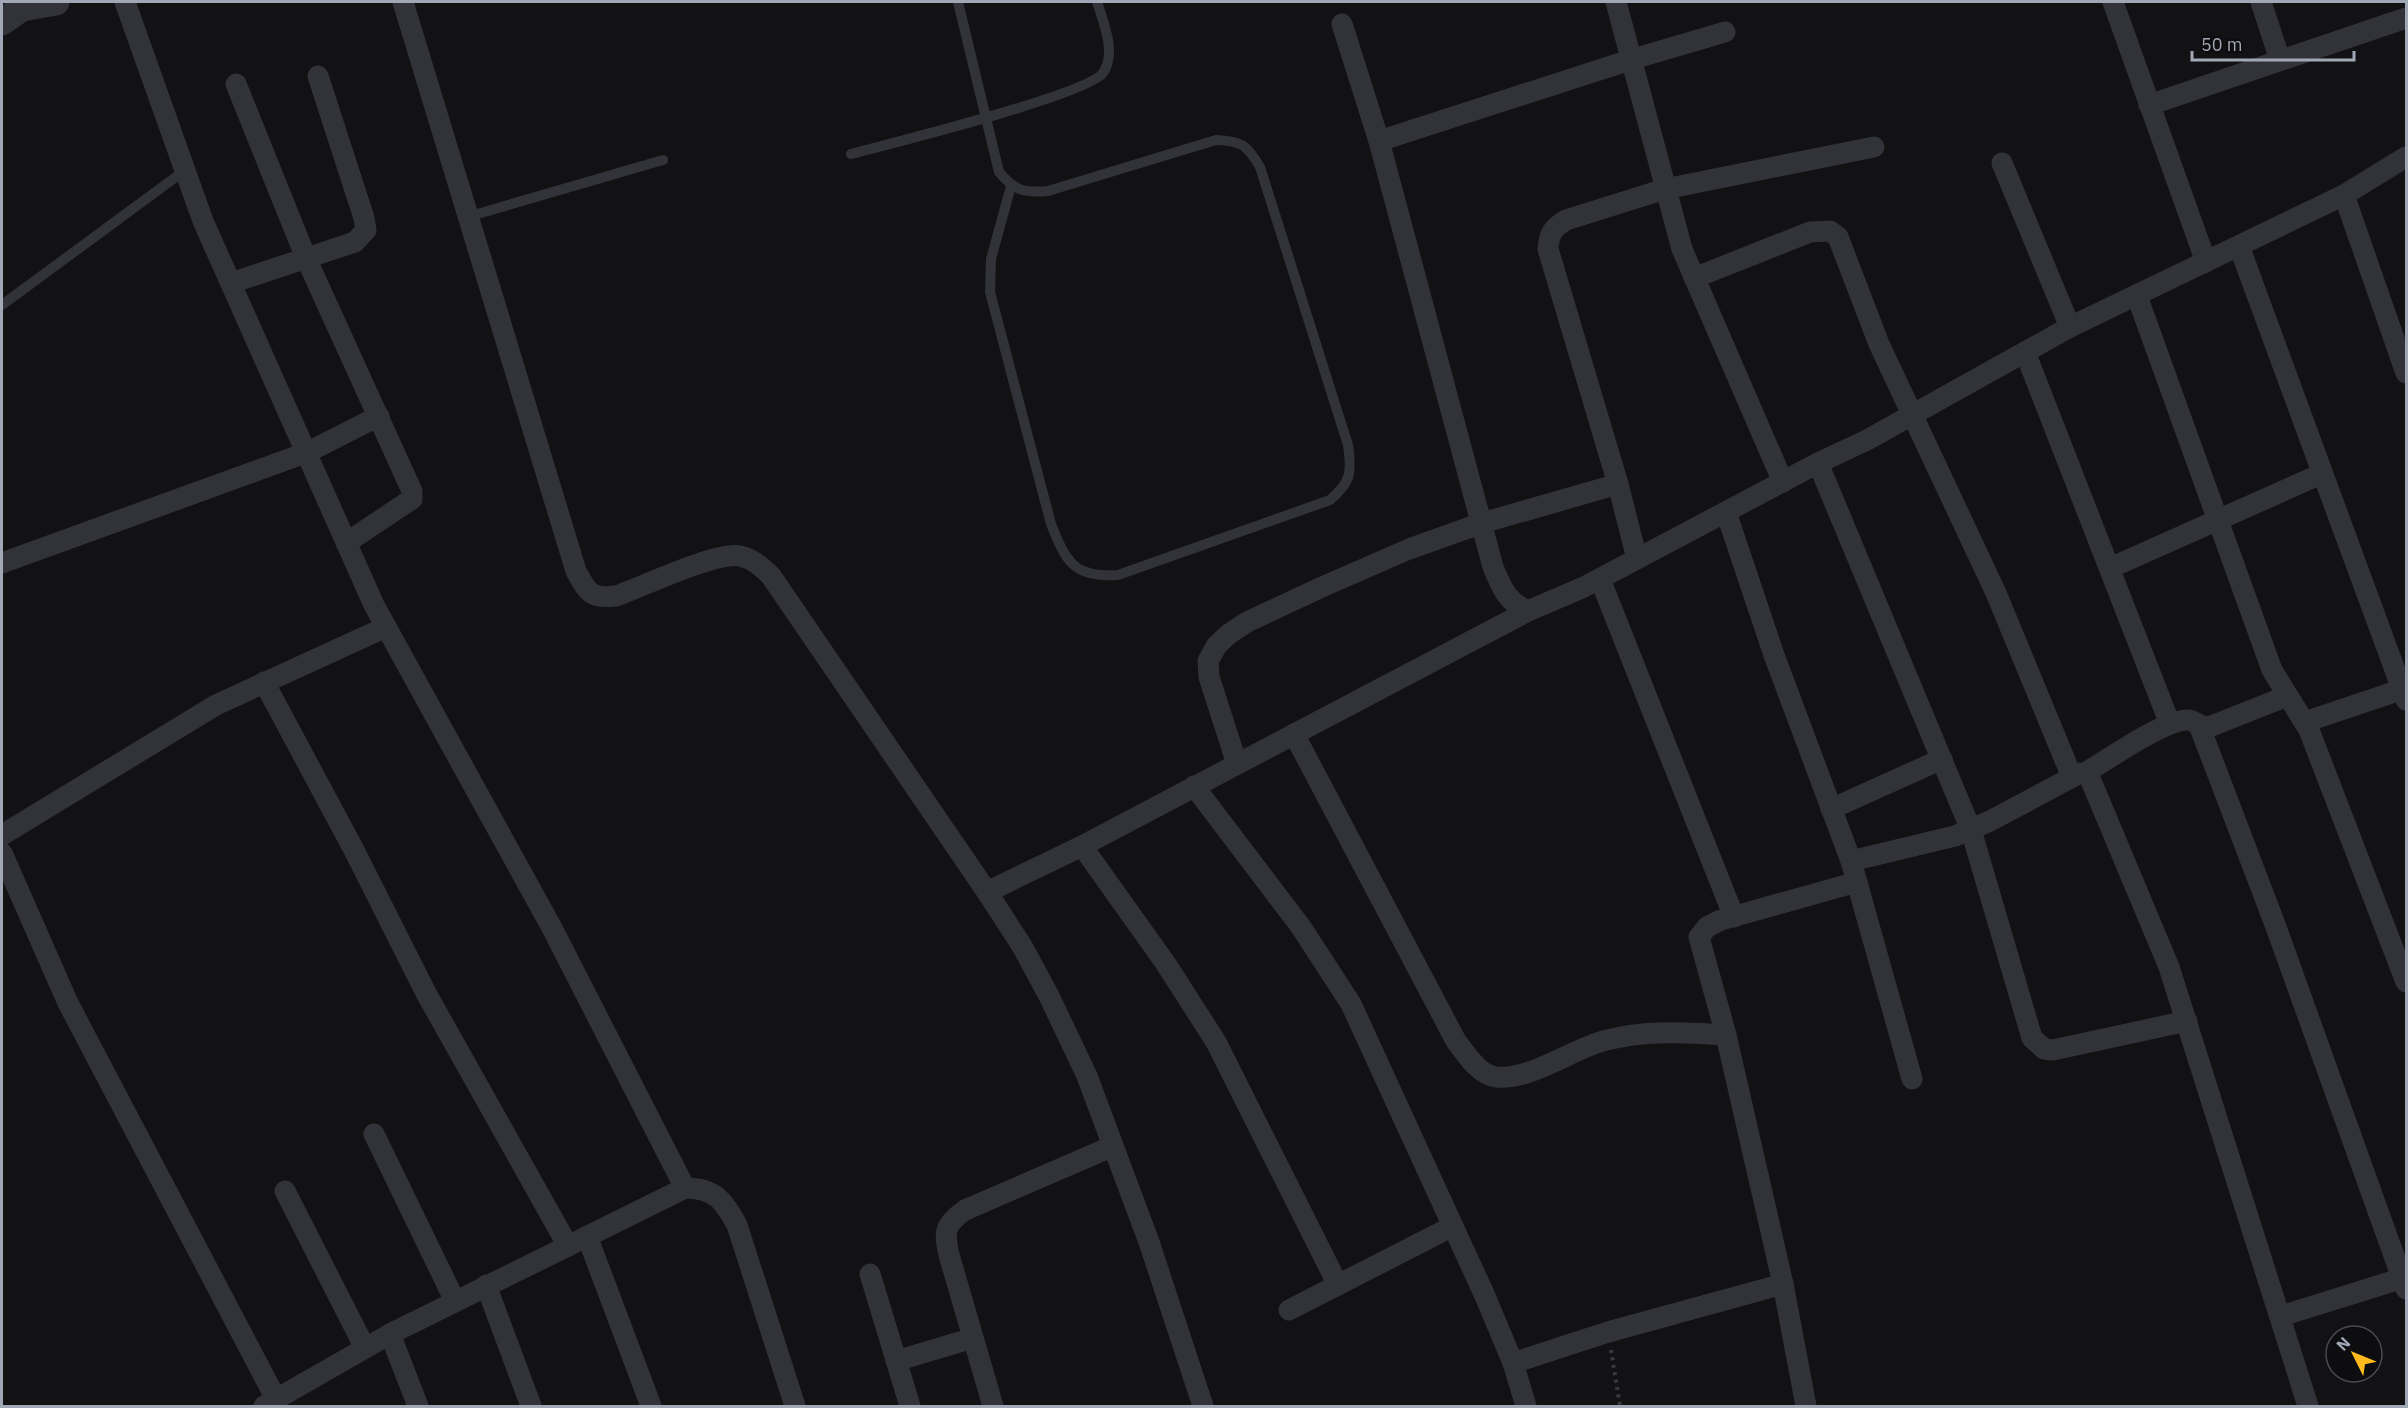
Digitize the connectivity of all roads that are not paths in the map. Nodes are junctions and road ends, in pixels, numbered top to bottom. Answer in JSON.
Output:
{"nodes":[{"id":1,"x":56,"y":2,"type":"edge"},
{"id":2,"x":124,"y":2,"type":"edge"},
{"id":3,"x":403,"y":2,"type":"edge"},
{"id":4,"x":958,"y":2,"type":"edge"},
{"id":5,"x":1097,"y":2,"type":"edge"},
{"id":6,"x":1616,"y":2,"type":"edge"},
{"id":7,"x":2113,"y":2,"type":"edge"},
{"id":8,"x":2261,"y":2,"type":"edge"},
{"id":9,"x":2405,"y":2,"type":"edge"},
{"id":10,"x":2406,"y":7,"type":"edge"},
{"id":11,"x":8,"y":14,"type":"edge"},
{"id":12,"x":2406,"y":18,"type":"edge"},
{"id":13,"x":1342,"y":24,"type":"dead end"},
{"id":14,"x":1725,"y":32,"type":"dead end"},
{"id":15,"x":1632,"y":58,"type":"junction"},
{"id":16,"x":2280,"y":60,"type":"junction"},
{"id":17,"x":318,"y":76,"type":"dead end"},
{"id":18,"x":236,"y":84,"type":"dead end"},
{"id":19,"x":2149,"y":105,"type":"junction"},
{"id":20,"x":986,"y":117,"type":"junction"},
{"id":21,"x":1379,"y":141,"type":"junction"},
{"id":22,"x":1874,"y":147,"type":"dead end"},
{"id":23,"x":850,"y":154,"type":"dead end"},
{"id":24,"x":2406,"y":157,"type":"edge"},
{"id":25,"x":663,"y":160,"type":"dead end"},
{"id":26,"x":2002,"y":163,"type":"dead end"},
{"id":27,"x":184,"y":171,"type":"junction"},
{"id":28,"x":1011,"y":186,"type":"junction"},
{"id":29,"x":1665,"y":189,"type":"junction"},
{"id":30,"x":2344,"y":195,"type":"junction"},
{"id":31,"x":467,"y":217,"type":"junction"},
{"id":32,"x":2239,"y":246,"type":"junction"},
{"id":33,"x":306,"y":258,"type":"junction"},
{"id":34,"x":2206,"y":262,"type":"junction"},
{"id":35,"x":1694,"y":278,"type":"junction"},
{"id":36,"x":231,"y":283,"type":"junction"},
{"id":37,"x":2137,"y":296,"type":"junction"},
{"id":38,"x":2,"y":305,"type":"edge"},
{"id":39,"x":2070,"y":327,"type":"junction"},
{"id":40,"x":2025,"y":352,"type":"junction"},
{"id":41,"x":2406,"y":373,"type":"edge"},
{"id":42,"x":379,"y":416,"type":"junction"},
{"id":43,"x":1913,"y":416,"type":"junction"},
{"id":44,"x":308,"y":452,"type":"junction"},
{"id":45,"x":1818,"y":463,"type":"junction"},
{"id":46,"x":2321,"y":474,"type":"junction"},
{"id":47,"x":1783,"y":482,"type":"junction"},
{"id":48,"x":1618,"y":484,"type":"junction"},
{"id":49,"x":1726,"y":512,"type":"junction"},
{"id":50,"x":2218,"y":521,"type":"junction"},
{"id":51,"x":1482,"y":523,"type":"junction"},
{"id":52,"x":346,"y":543,"type":"junction"},
{"id":53,"x":1637,"y":559,"type":"junction"},
{"id":54,"x":2,"y":563,"type":"edge"},
{"id":55,"x":2110,"y":568,"type":"junction"},
{"id":56,"x":1600,"y":579,"type":"junction"},
{"id":57,"x":1528,"y":611,"type":"junction"},
{"id":58,"x":386,"y":627,"type":"junction"},
{"id":59,"x":264,"y":682,"type":"junction"},
{"id":60,"x":2405,"y":692,"type":"edge"},
{"id":61,"x":2287,"y":696,"type":"junction"},
{"id":62,"x":2303,"y":719,"type":"junction"},
{"id":63,"x":2170,"y":724,"type":"junction"},
{"id":64,"x":2199,"y":726,"type":"junction"},
{"id":65,"x":1294,"y":734,"type":"junction"},
{"id":66,"x":1942,"y":759,"type":"junction"},
{"id":67,"x":1237,"y":764,"type":"junction"},
{"id":68,"x":2078,"y":775,"type":"junction"},
{"id":69,"x":1194,"y":786,"type":"junction"},
{"id":70,"x":1831,"y":809,"type":"junction"},
{"id":71,"x":1971,"y":830,"type":"junction"},
{"id":72,"x":2,"y":835,"type":"edge"},
{"id":73,"x":1082,"y":846,"type":"junction"},
{"id":74,"x":2,"y":853,"type":"edge"},
{"id":75,"x":1851,"y":861,"type":"junction"},
{"id":76,"x":1857,"y":882,"type":"junction"},
{"id":77,"x":987,"y":892,"type":"junction"},
{"id":78,"x":1734,"y":917,"type":"junction"},
{"id":79,"x":2406,"y":982,"type":"edge"},
{"id":80,"x":2187,"y":1021,"type":"junction"},
{"id":81,"x":1726,"y":1035,"type":"junction"},
{"id":82,"x":1912,"y":1079,"type":"dead end"},
{"id":83,"x":374,"y":1134,"type":"dead end"},
{"id":84,"x":1113,"y":1146,"type":"junction"},
{"id":85,"x":685,"y":1188,"type":"junction"},
{"id":86,"x":285,"y":1191,"type":"dead end"},
{"id":87,"x":1454,"y":1226,"type":"junction"},
{"id":88,"x":587,"y":1236,"type":"junction"},
{"id":89,"x":568,"y":1246,"type":"junction"},
{"id":90,"x":870,"y":1274,"type":"dead end"},
{"id":91,"x":2405,"y":1282,"type":"edge"},
{"id":92,"x":1783,"y":1284,"type":"junction"},
{"id":93,"x":486,"y":1285,"type":"junction"},
{"id":94,"x":1338,"y":1285,"type":"junction"},
{"id":95,"x":455,"y":1300,"type":"junction"},
{"id":96,"x":1289,"y":1310,"type":"dead end"},
{"id":97,"x":2281,"y":1316,"type":"junction"},
{"id":98,"x":390,"y":1334,"type":"junction"},
{"id":99,"x":973,"y":1338,"type":"junction"},
{"id":100,"x":365,"y":1348,"type":"junction"},
{"id":101,"x":896,"y":1361,"type":"junction"},
{"id":102,"x":1513,"y":1363,"type":"junction"},
{"id":103,"x":270,"y":1403,"type":"edge"},
{"id":104,"x":418,"y":1407,"type":"edge"},
{"id":105,"x":531,"y":1407,"type":"edge"},
{"id":106,"x":651,"y":1407,"type":"edge"},
{"id":107,"x":795,"y":1407,"type":"edge"},
{"id":108,"x":910,"y":1407,"type":"edge"},
{"id":109,"x":993,"y":1407,"type":"edge"},
{"id":110,"x":1203,"y":1407,"type":"edge"},
{"id":111,"x":1526,"y":1407,"type":"edge"},
{"id":112,"x":1806,"y":1407,"type":"edge"},
{"id":113,"x":2308,"y":1407,"type":"edge"}],
"edges":[{"from":1,"to":11,"type":"street"},
{"from":2,"to":27,"type":"street"},
{"from":3,"to":31,"type":"street"},
{"from":4,"to":20,"type":"lane"},
{"from":5,"to":20,"type":"lane"},
{"from":6,"to":15,"type":"street"},
{"from":7,"to":19,"type":"street"},
{"from":8,"to":16,"type":"street"},
{"from":9,"to":10,"type":"street"},
{"from":12,"to":16,"type":"street"},
{"from":13,"to":21,"type":"street"},
{"from":14,"to":15,"type":"street"},
{"from":15,"to":21,"type":"street"},
{"from":15,"to":29,"type":"street"},
{"from":16,"to":19,"type":"street"},
{"from":17,"to":33,"type":"street"},
{"from":18,"to":33,"type":"street"},
{"from":19,"to":34,"type":"street"},
{"from":20,"to":23,"type":"lane"},
{"from":20,"to":28,"type":"lane"},
{"from":21,"to":51,"type":"street"},
{"from":22,"to":29,"type":"street"},
{"from":24,"to":30,"type":"street"},
{"from":25,"to":31,"type":"lane"},
{"from":26,"to":39,"type":"street"},
{"from":27,"to":36,"type":"street"},
{"from":27,"to":38,"type":"lane"},
{"from":28,"to":28,"type":"lane"},
{"from":29,"to":35,"type":"street"},
{"from":29,"to":48,"type":"street"},
{"from":30,"to":32,"type":"street"},
{"from":30,"to":41,"type":"street"},
{"from":31,"to":77,"type":"street"},
{"from":32,"to":34,"type":"street"},
{"from":32,"to":46,"type":"street"},
{"from":33,"to":36,"type":"street"},
{"from":33,"to":42,"type":"street"},
{"from":34,"to":37,"type":"street"},
{"from":35,"to":43,"type":"street"},
{"from":35,"to":47,"type":"street"},
{"from":36,"to":44,"type":"street"},
{"from":37,"to":39,"type":"street"},
{"from":37,"to":50,"type":"street"},
{"from":39,"to":40,"type":"street"},
{"from":40,"to":43,"type":"street"},
{"from":40,"to":55,"type":"street"},
{"from":42,"to":44,"type":"street"},
{"from":42,"to":52,"type":"street"},
{"from":43,"to":45,"type":"street"},
{"from":43,"to":68,"type":"street"},
{"from":44,"to":52,"type":"street"},
{"from":44,"to":54,"type":"street"},
{"from":45,"to":47,"type":"street"},
{"from":45,"to":66,"type":"street"},
{"from":46,"to":50,"type":"street"},
{"from":46,"to":60,"type":"street"},
{"from":47,"to":49,"type":"street"},
{"from":48,"to":51,"type":"street"},
{"from":48,"to":53,"type":"street"},
{"from":49,"to":53,"type":"street"},
{"from":49,"to":70,"type":"street"},
{"from":50,"to":55,"type":"street"},
{"from":50,"to":61,"type":"street"},
{"from":51,"to":57,"type":"street"},
{"from":51,"to":67,"type":"street"},
{"from":52,"to":58,"type":"street"},
{"from":53,"to":56,"type":"street"},
{"from":55,"to":63,"type":"street"},
{"from":56,"to":57,"type":"street"},
{"from":56,"to":78,"type":"street"},
{"from":57,"to":65,"type":"street"},
{"from":58,"to":59,"type":"street"},
{"from":58,"to":85,"type":"street"},
{"from":59,"to":72,"type":"street"},
{"from":59,"to":89,"type":"street"},
{"from":60,"to":62,"type":"street"},
{"from":61,"to":62,"type":"street"},
{"from":61,"to":64,"type":"street"},
{"from":62,"to":79,"type":"street"},
{"from":63,"to":64,"type":"street"},
{"from":63,"to":68,"type":"street"},
{"from":64,"to":91,"type":"street"},
{"from":65,"to":67,"type":"street"},
{"from":65,"to":81,"type":"street"},
{"from":66,"to":70,"type":"street"},
{"from":66,"to":71,"type":"street"},
{"from":67,"to":69,"type":"street"},
{"from":68,"to":71,"type":"street"},
{"from":68,"to":80,"type":"street"},
{"from":69,"to":73,"type":"street"},
{"from":69,"to":87,"type":"street"},
{"from":70,"to":75,"type":"street"},
{"from":71,"to":75,"type":"street"},
{"from":71,"to":80,"type":"street"},
{"from":73,"to":77,"type":"street"},
{"from":73,"to":94,"type":"street"},
{"from":74,"to":103,"type":"street"},
{"from":75,"to":76,"type":"street"},
{"from":76,"to":78,"type":"street"},
{"from":76,"to":82,"type":"street"},
{"from":77,"to":84,"type":"street"},
{"from":78,"to":81,"type":"street"},
{"from":80,"to":97,"type":"street"},
{"from":81,"to":92,"type":"street"},
{"from":83,"to":95,"type":"street"},
{"from":84,"to":99,"type":"street"},
{"from":84,"to":110,"type":"street"},
{"from":85,"to":88,"type":"street"},
{"from":85,"to":107,"type":"street"},
{"from":86,"to":100,"type":"street"},
{"from":87,"to":94,"type":"street"},
{"from":87,"to":102,"type":"street"},
{"from":88,"to":89,"type":"street"},
{"from":88,"to":106,"type":"street"},
{"from":89,"to":93,"type":"street"},
{"from":90,"to":101,"type":"street"},
{"from":91,"to":97,"type":"street"},
{"from":92,"to":102,"type":"street"},
{"from":92,"to":112,"type":"street"},
{"from":93,"to":95,"type":"street"},
{"from":93,"to":105,"type":"street"},
{"from":94,"to":96,"type":"street"},
{"from":95,"to":98,"type":"street"},
{"from":97,"to":113,"type":"street"},
{"from":98,"to":100,"type":"street"},
{"from":98,"to":104,"type":"street"},
{"from":99,"to":101,"type":"street"},
{"from":99,"to":109,"type":"street"},
{"from":100,"to":103,"type":"street"},
{"from":101,"to":108,"type":"street"},
{"from":102,"to":111,"type":"street"}]}
